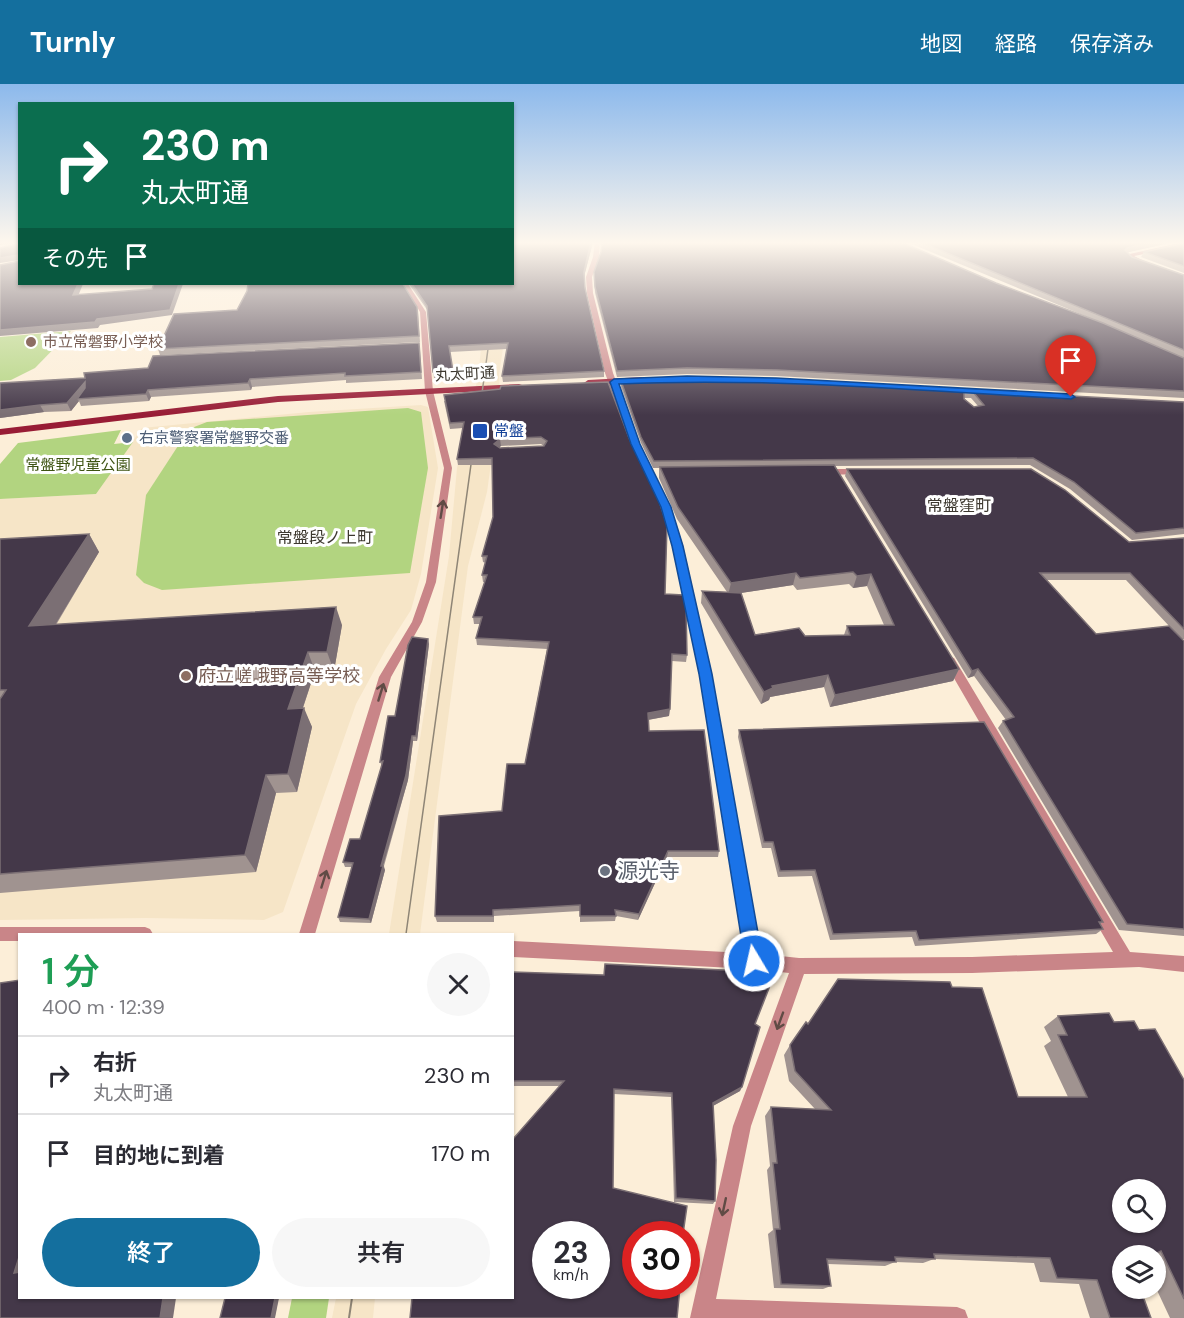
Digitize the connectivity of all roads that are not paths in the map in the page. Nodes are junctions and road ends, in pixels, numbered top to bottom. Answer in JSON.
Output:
{"nodes":[{"id":1,"x":415,"y":300,"type":"edge"},
{"id":2,"x":591,"y":300,"type":"edge"},
{"id":3,"x":414,"y":346,"type":"edge"},
{"id":4,"x":426,"y":346,"type":"junction"},
{"id":5,"x":656,"y":380,"type":"edge"},
{"id":6,"x":614,"y":382,"type":"junction"},
{"id":7,"x":582,"y":383,"type":"edge"},
{"id":8,"x":525,"y":386,"type":"edge"},
{"id":9,"x":429,"y":391,"type":"junction"},
{"id":10,"x":0,"y":432,"type":"edge"},
{"id":11,"x":870,"y":471,"type":"edge"},
{"id":12,"x":661,"y":472,"type":"edge"},
{"id":13,"x":812,"y":472,"type":"edge"},
{"id":14,"x":650,"y":473,"type":"junction"},
{"id":15,"x":941,"y":647,"type":"edge"},
{"id":16,"x":307,"y":933,"type":"edge"},
{"id":17,"x":0,"y":934,"type":"edge"},
{"id":18,"x":18,"y":934,"type":"edge"},
{"id":19,"x":514,"y":950,"type":"edge"},
{"id":20,"x":1126,"y":960,"type":"junction"},
{"id":21,"x":754,"y":961,"type":"junction"},
{"id":22,"x":1184,"y":964,"type":"edge"},
{"id":23,"x":799,"y":966,"type":"junction"},
{"id":24,"x":702,"y":1314,"type":"edge"},
{"id":25,"x":957,"y":1318,"type":"edge"}],
"edges":[{"from":1,"to":4,"type":"street"},
{"from":2,"to":6,"type":"street"},
{"from":3,"to":4,"type":"street"},
{"from":4,"to":9,"type":"street"},
{"from":5,"to":6,"type":"main road"},
{"from":6,"to":7,"type":"main road"},
{"from":6,"to":14,"type":"street"},
{"from":8,"to":9,"type":"main road","name":"丸太町通"},
{"from":9,"to":10,"type":"main road","name":"丸太町通"},
{"from":16,"to":9,"type":"street","one_way":true},
{"from":11,"to":13,"type":"street"},
{"from":12,"to":14,"type":"street"},
{"from":14,"to":21,"type":"street"},
{"from":15,"to":20,"type":"street"},
{"from":17,"to":18,"type":"street"},
{"from":19,"to":21,"type":"street"},
{"from":20,"to":22,"type":"street"},
{"from":20,"to":23,"type":"street"},
{"from":21,"to":23,"type":"street"},
{"from":23,"to":24,"type":"street","one_way":true},
{"from":24,"to":25,"type":"street"}]}
